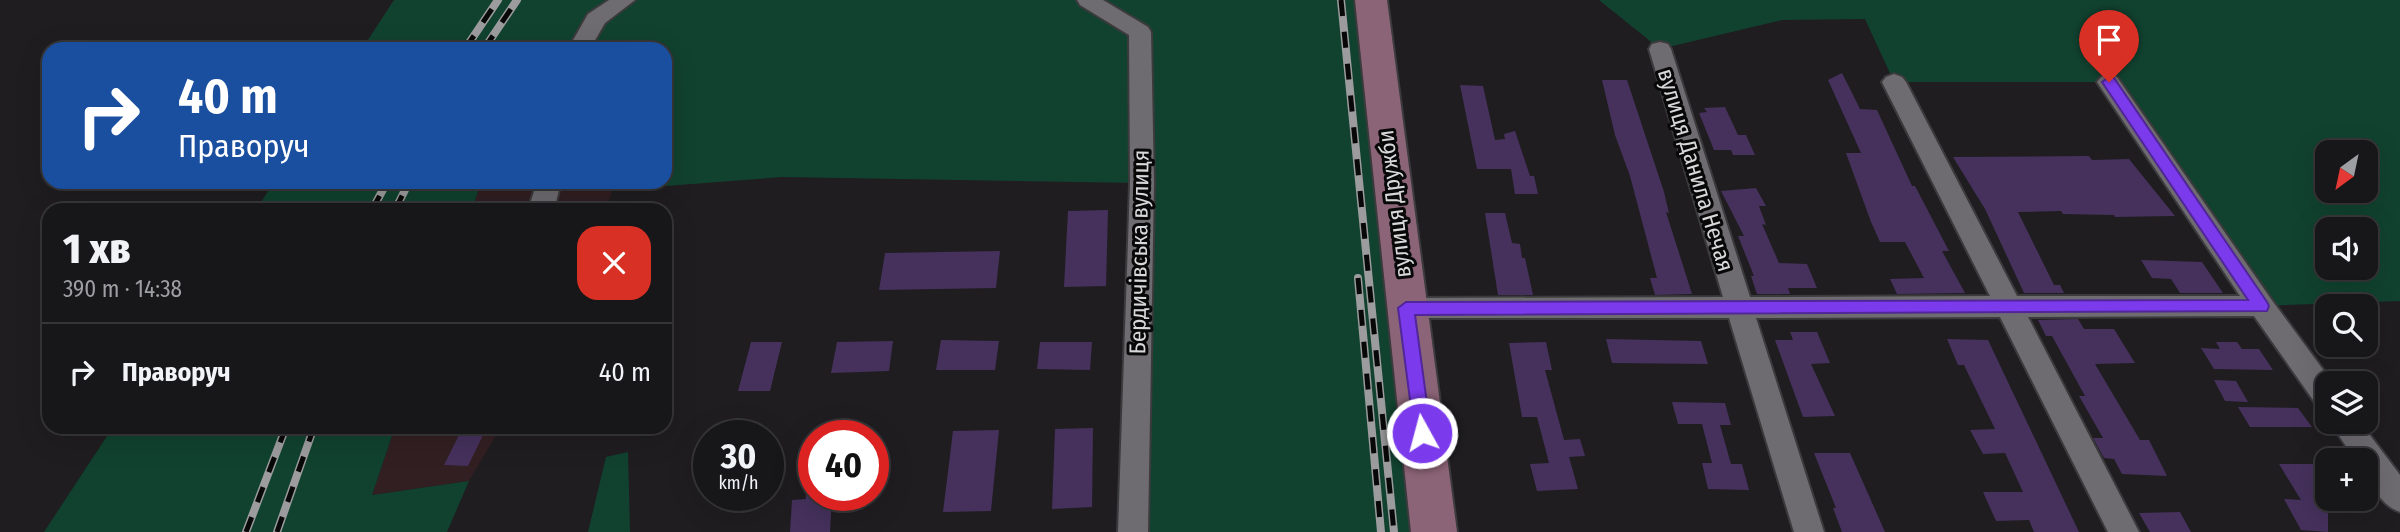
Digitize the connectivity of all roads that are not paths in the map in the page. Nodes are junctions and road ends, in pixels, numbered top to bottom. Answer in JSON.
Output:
{"nodes":[{"id":1,"x":624,"y":0,"type":"edge"},
{"id":2,"x":1088,"y":0,"type":"edge"},
{"id":3,"x":1371,"y":0,"type":"edge"},
{"id":4,"x":583,"y":42,"type":"edge"},
{"id":5,"x":1660,"y":49,"type":"dead end"},
{"id":6,"x":1894,"y":82,"type":"dead end"},
{"id":7,"x":2109,"y":82,"type":"dead end"},
{"id":8,"x":2008,"y":306,"type":"junction"},
{"id":9,"x":2261,"y":306,"type":"junction"},
{"id":10,"x":1406,"y":308,"type":"junction"},
{"id":11,"x":1738,"y":309,"type":"junction"},
{"id":12,"x":2315,"y":381,"type":"edge"},
{"id":13,"x":2353,"y":434,"type":"edge"},
{"id":14,"x":2400,"y":499,"type":"edge"},
{"id":15,"x":1133,"y":532,"type":"edge"},
{"id":16,"x":1434,"y":532,"type":"edge"},
{"id":17,"x":1809,"y":532,"type":"edge"},
{"id":18,"x":2124,"y":532,"type":"edge"}],
"edges":[{"from":1,"to":4,"type":"street"},
{"from":2,"to":15,"type":"street","name":"Бердичівська вулиця"},
{"from":3,"to":10,"type":"street","name":"вулиця Дружби"},
{"from":5,"to":11,"type":"street","name":"вулиця Данила Нечая"},
{"from":6,"to":8,"type":"street"},
{"from":7,"to":9,"type":"street"},
{"from":8,"to":9,"type":"street"},
{"from":8,"to":11,"type":"street"},
{"from":8,"to":18,"type":"street"},
{"from":9,"to":12,"type":"street"},
{"from":10,"to":11,"type":"street"},
{"from":10,"to":16,"type":"street","name":"вулиця Дружби"},
{"from":11,"to":17,"type":"street","name":"вулиця Данила Нечая"},
{"from":13,"to":14,"type":"street"}]}
